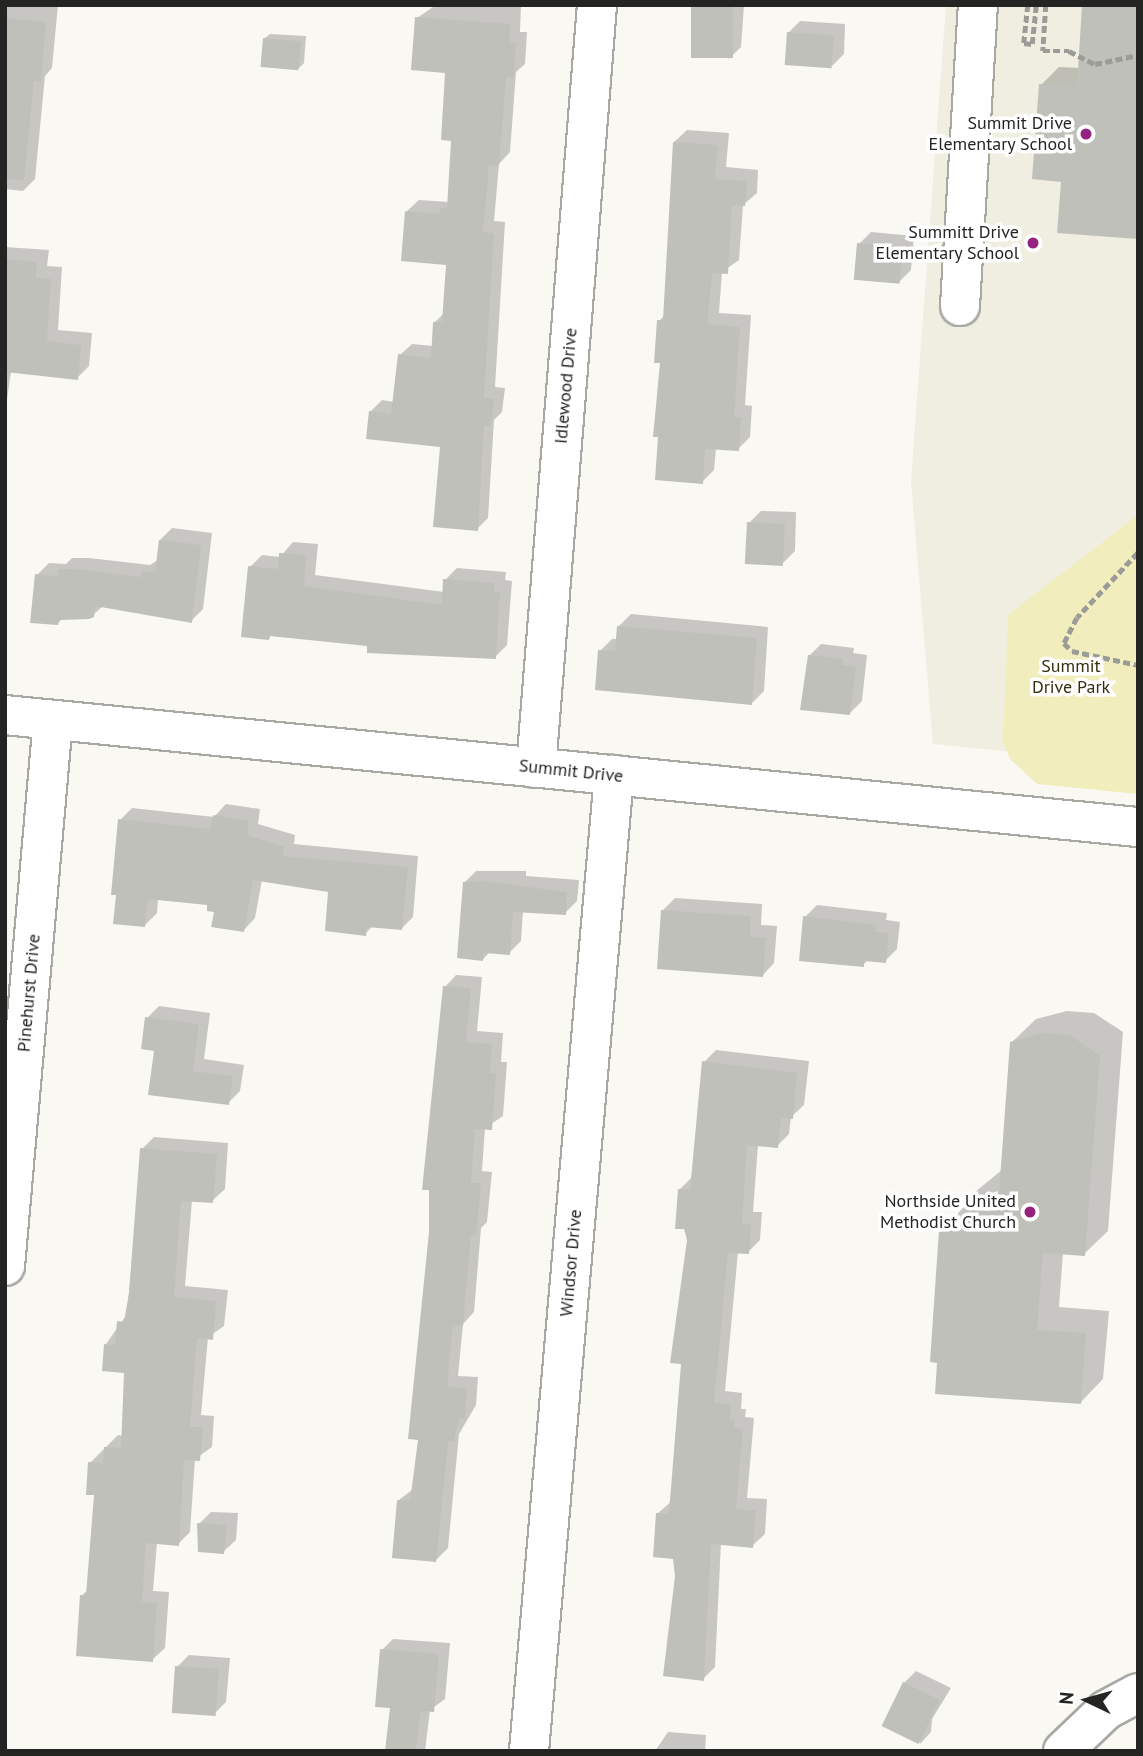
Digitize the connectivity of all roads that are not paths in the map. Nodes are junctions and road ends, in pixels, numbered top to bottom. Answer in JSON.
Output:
{"nodes":[{"id":1,"x":597,"y":5,"type":"edge"},
{"id":2,"x":978,"y":5,"type":"edge"},
{"id":3,"x":960,"y":306,"type":"dead end"},
{"id":4,"x":5,"y":715,"type":"edge"},
{"id":5,"x":53,"y":720,"type":"junction"},
{"id":6,"x":536,"y":768,"type":"junction"},
{"id":7,"x":614,"y":775,"type":"junction"},
{"id":8,"x":1138,"y":827,"type":"edge"},
{"id":9,"x":5,"y":1266,"type":"edge"},
{"id":10,"x":1138,"y":1693,"type":"edge"},
{"id":11,"x":529,"y":1751,"type":"edge"},
{"id":12,"x":1063,"y":1751,"type":"edge"}],
"edges":[{"from":1,"to":6,"type":"street","name":"Idlewood Drive"},
{"from":2,"to":3,"type":"street"},
{"from":4,"to":5,"type":"street","name":"Summit Drive"},
{"from":5,"to":6,"type":"street","name":"Summit Drive"},
{"from":5,"to":9,"type":"street","name":"Pinehurst Drive"},
{"from":6,"to":7,"type":"street","name":"Summit Drive"},
{"from":7,"to":8,"type":"street","name":"Summit Drive"},
{"from":7,"to":11,"type":"street","name":"Windsor Drive"},
{"from":10,"to":12,"type":"street"}]}
